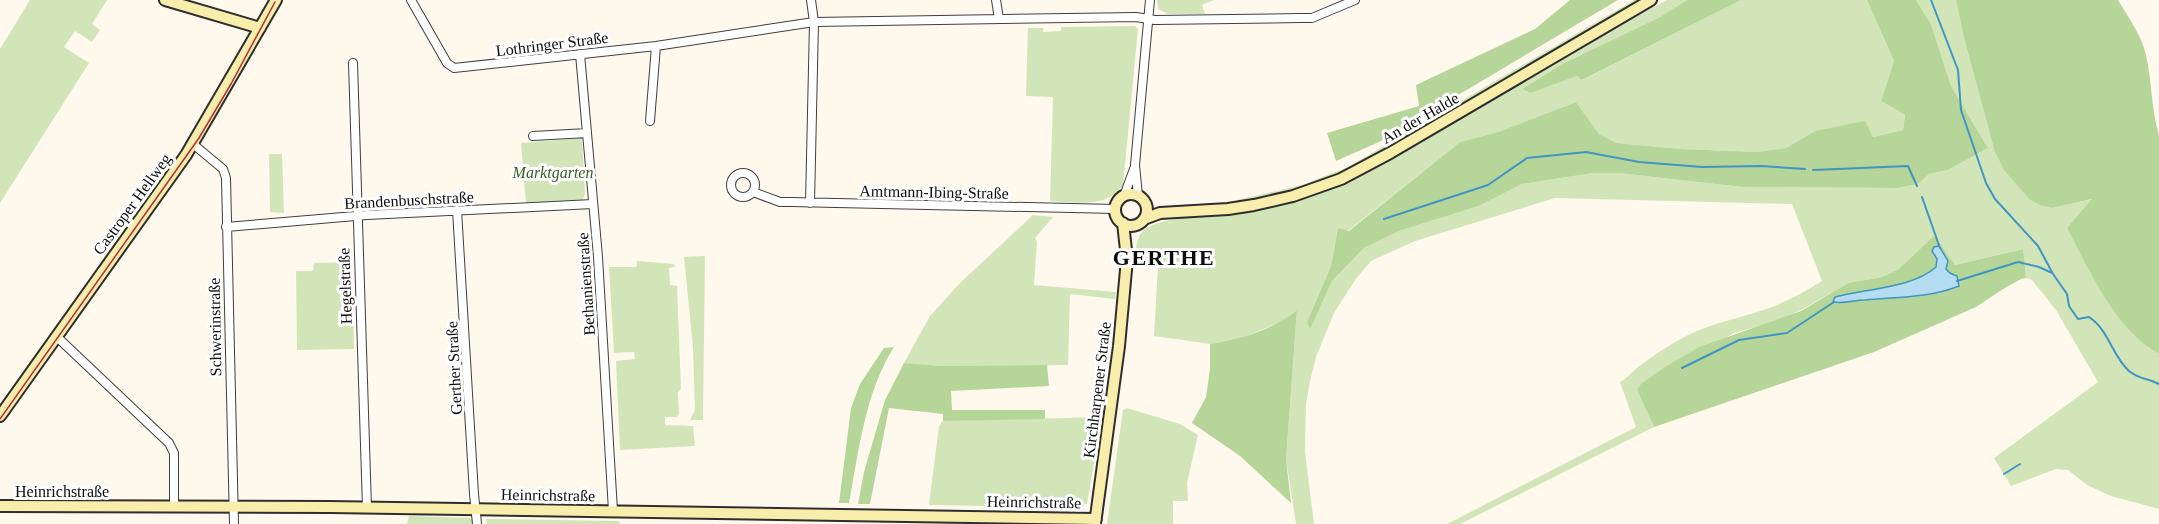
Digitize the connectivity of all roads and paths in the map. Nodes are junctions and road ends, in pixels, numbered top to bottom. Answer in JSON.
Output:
{"nodes":[{"id":1,"x":165,"y":0,"type":"edge"},
{"id":2,"x":276,"y":0,"type":"edge"},
{"id":3,"x":411,"y":0,"type":"edge"},
{"id":4,"x":811,"y":0,"type":"edge"},
{"id":5,"x":996,"y":0,"type":"edge"},
{"id":6,"x":1150,"y":0,"type":"edge"},
{"id":7,"x":1355,"y":0,"type":"edge"},
{"id":8,"x":1652,"y":0,"type":"edge"},
{"id":9,"x":999,"y":19,"type":"junction"},
{"id":10,"x":1147,"y":20,"type":"junction"},
{"id":11,"x":814,"y":22,"type":"junction"},
{"id":12,"x":260,"y":28,"type":"junction"},
{"id":13,"x":656,"y":46,"type":"junction"},
{"id":14,"x":580,"y":54,"type":"junction"},
{"id":15,"x":353,"y":63,"type":"dead end"},
{"id":16,"x":650,"y":121,"type":"dead end"},
{"id":17,"x":587,"y":133,"type":"junction"},
{"id":18,"x":533,"y":136,"type":"dead end"},
{"id":19,"x":193,"y":144,"type":"junction"},
{"id":20,"x":1135,"y":165,"type":"junction"},
{"id":21,"x":753,"y":192,"type":"dead end"},
{"id":22,"x":1124,"y":196,"type":"junction"},
{"id":23,"x":1141,"y":199,"type":"junction"},
{"id":24,"x":810,"y":203,"type":"junction"},
{"id":25,"x":593,"y":204,"type":"junction"},
{"id":26,"x":1116,"y":209,"type":"junction"},
{"id":27,"x":457,"y":210,"type":"junction"},
{"id":28,"x":1184,"y":211,"type":"junction"},
{"id":29,"x":357,"y":216,"type":"junction"},
{"id":30,"x":1142,"y":221,"type":"junction"},
{"id":31,"x":1124,"y":223,"type":"junction"},
{"id":32,"x":226,"y":227,"type":"junction"},
{"id":33,"x":1127,"y":259,"type":"junction"},
{"id":34,"x":56,"y":336,"type":"junction"},
{"id":35,"x":0,"y":416,"type":"edge"},
{"id":36,"x":0,"y":506,"type":"edge"},
{"id":37,"x":174,"y":507,"type":"junction"},
{"id":38,"x":233,"y":507,"type":"junction"},
{"id":39,"x":367,"y":508,"type":"junction"},
{"id":40,"x":476,"y":511,"type":"junction"},
{"id":41,"x":613,"y":511,"type":"junction"},
{"id":42,"x":915,"y":520,"type":"edge"},
{"id":43,"x":1095,"y":521,"type":"edge"},
{"id":44,"x":234,"y":524,"type":"edge"},
{"id":45,"x":477,"y":524,"type":"edge"}],
"edges":[{"from":1,"to":12,"type":"street"},
{"from":2,"to":12,"type":"street","name":"Castroper Hellweg"},
{"from":3,"to":14,"type":"street","name":"Lothringer Straße"},
{"from":4,"to":11,"type":"street"},
{"from":5,"to":9,"type":"street"},
{"from":6,"to":10,"type":"street"},
{"from":7,"to":10,"type":"street","name":"Lothringer Straße"},
{"from":8,"to":28,"type":"street","name":"An der Halde"},
{"from":9,"to":10,"type":"street","name":"Lothringer Straße"},
{"from":9,"to":11,"type":"street","name":"Lothringer Straße"},
{"from":10,"to":20,"type":"street"},
{"from":11,"to":13,"type":"street","name":"Lothringer Straße"},
{"from":11,"to":24,"type":"street"},
{"from":12,"to":19,"type":"street","name":"Castroper Hellweg"},
{"from":13,"to":14,"type":"street","name":"Lothringer Straße"},
{"from":13,"to":16,"type":"street"},
{"from":14,"to":17,"type":"street","name":"Bethanienstraße"},
{"from":15,"to":29,"type":"street","name":"Hegelstraße"},
{"from":17,"to":18,"type":"street"},
{"from":17,"to":25,"type":"street","name":"Bethanienstraße"},
{"from":19,"to":32,"type":"street","name":"Schwerinstraße"},
{"from":19,"to":34,"type":"street","name":"Castroper Hellweg"},
{"from":20,"to":22,"type":"street"},
{"from":20,"to":23,"type":"street"},
{"from":21,"to":24,"type":"street","name":"Amtmann-Ibing-Straße"},
{"from":22,"to":23,"type":"street"},
{"from":22,"to":26,"type":"street"},
{"from":23,"to":28,"type":"street","name":"An der Halde"},
{"from":23,"to":30,"type":"street"},
{"from":24,"to":26,"type":"street","name":"Amtmann-Ibing-Straße"},
{"from":25,"to":27,"type":"street","name":"Brandenbuschstraße"},
{"from":25,"to":41,"type":"street","name":"Bethanienstraße"},
{"from":26,"to":31,"type":"street"},
{"from":27,"to":29,"type":"street","name":"Brandenbuschstraße"},
{"from":27,"to":40,"type":"street","name":"Gerther Straße"},
{"from":28,"to":30,"type":"street","name":"An der Halde"},
{"from":29,"to":32,"type":"street","name":"Brandenbuschstraße"},
{"from":29,"to":39,"type":"street","name":"Hegelstraße"},
{"from":30,"to":31,"type":"street"},
{"from":30,"to":33,"type":"street","name":"Kirchharpener Straße"},
{"from":31,"to":33,"type":"street","name":"Kirchharpener Straße"},
{"from":32,"to":38,"type":"street","name":"Schwerinstraße"},
{"from":33,"to":43,"type":"street","name":"Kirchharpener Straße"},
{"from":34,"to":35,"type":"street","name":"Castroper Hellweg"},
{"from":34,"to":37,"type":"street"},
{"from":36,"to":37,"type":"street","name":"Heinrichstraße"},
{"from":37,"to":38,"type":"street","name":"Heinrichstraße"},
{"from":38,"to":39,"type":"street","name":"Heinrichstraße"},
{"from":38,"to":44,"type":"street","name":"Schwerinstraße"},
{"from":39,"to":40,"type":"street","name":"Heinrichstraße"},
{"from":40,"to":41,"type":"street","name":"Heinrichstraße"},
{"from":40,"to":45,"type":"street","name":"Gerther Straße"},
{"from":41,"to":42,"type":"street","name":"Heinrichstraße"},
{"from":42,"to":43,"type":"street","name":"Heinrichstraße"}]}
